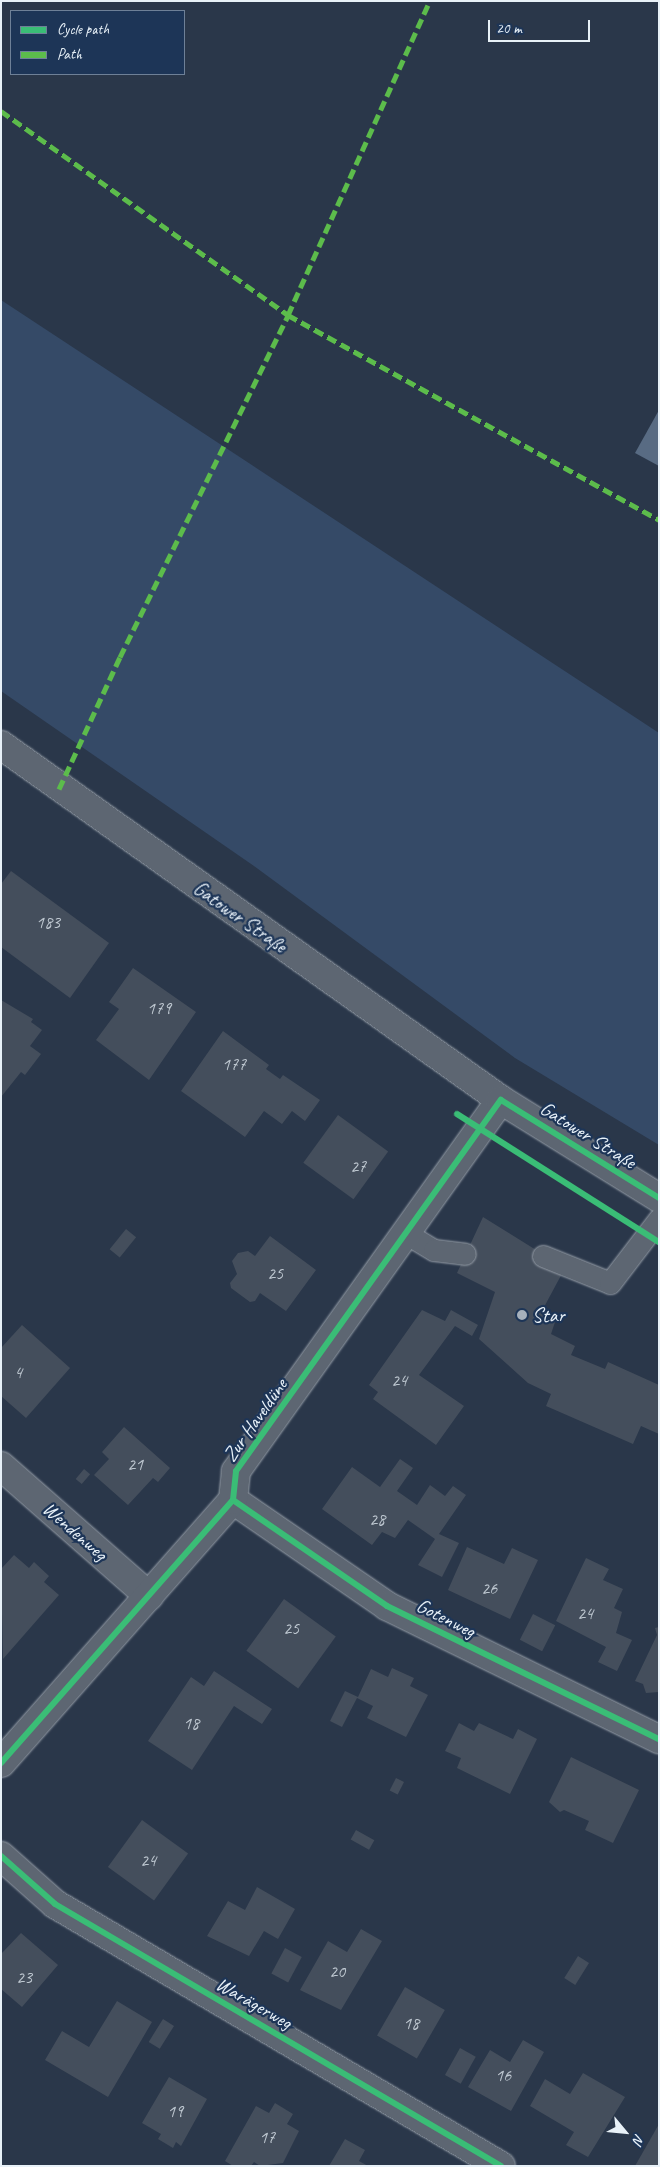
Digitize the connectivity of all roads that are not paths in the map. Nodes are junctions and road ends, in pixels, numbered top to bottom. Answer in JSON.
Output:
{"nodes":[{"id":1,"x":1,"y":745,"type":"edge"},
{"id":2,"x":501,"y":1100,"type":"junction"},
{"id":3,"x":659,"y":1198,"type":"edge"},
{"id":4,"x":659,"y":1219,"type":"edge"},
{"id":5,"x":407,"y":1234,"type":"junction"},
{"id":6,"x":465,"y":1254,"type":"dead end"},
{"id":7,"x":544,"y":1256,"type":"dead end"},
{"id":8,"x":1,"y":1466,"type":"edge"},
{"id":9,"x":233,"y":1500,"type":"junction"},
{"id":10,"x":149,"y":1596,"type":"junction"},
{"id":11,"x":659,"y":1739,"type":"edge"},
{"id":12,"x":1,"y":1764,"type":"edge"},
{"id":13,"x":1,"y":1856,"type":"edge"},
{"id":14,"x":501,"y":2166,"type":"edge"}],
"edges":[{"from":1,"to":2,"type":"street","name":"Gatower Straße"},
{"from":2,"to":3,"type":"street","name":"Gatower Straße"},
{"from":2,"to":5,"type":"street","name":"Zur Haveldüne"},
{"from":4,"to":7,"type":"lane"},
{"from":5,"to":6,"type":"lane"},
{"from":5,"to":9,"type":"street","name":"Zur Haveldüne"},
{"from":8,"to":10,"type":"street","name":"Wendenweg"},
{"from":9,"to":10,"type":"street"},
{"from":9,"to":11,"type":"street","name":"Gotenweg"},
{"from":10,"to":12,"type":"street"},
{"from":13,"to":14,"type":"street","name":"Warägerweg"}]}
